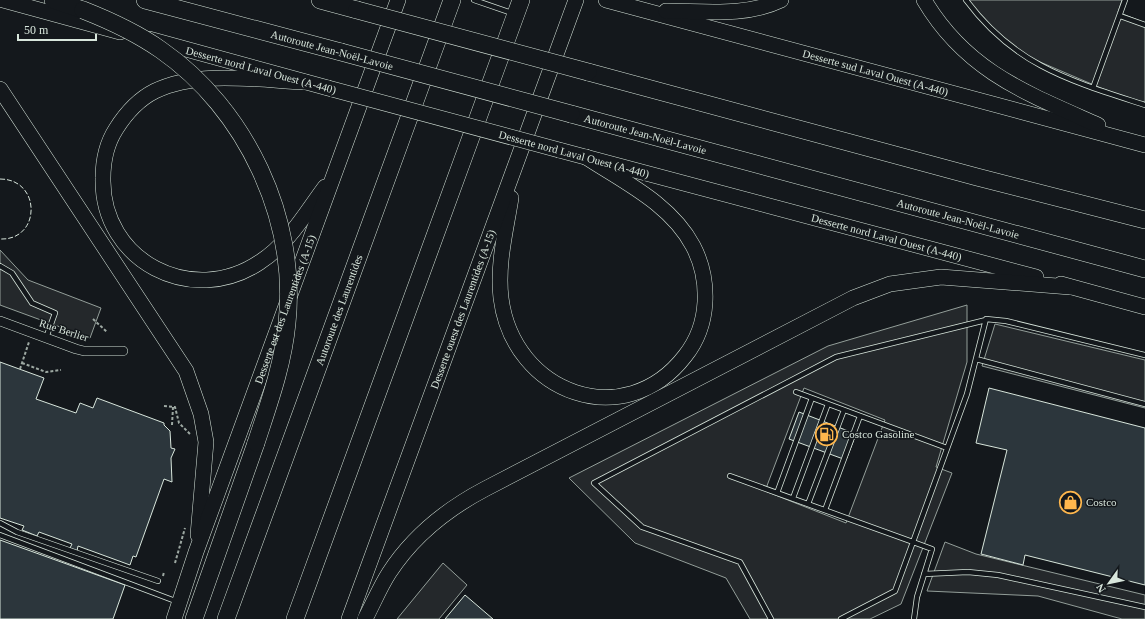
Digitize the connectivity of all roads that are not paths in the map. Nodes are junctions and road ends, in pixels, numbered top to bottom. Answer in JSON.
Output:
{"nodes":[{"id":1,"x":3,"y":0,"type":"edge"},
{"id":2,"x":54,"y":0,"type":"edge"},
{"id":3,"x":145,"y":0,"type":"edge"},
{"id":4,"x":320,"y":0,"type":"edge"},
{"id":5,"x":398,"y":0,"type":"edge"},
{"id":6,"x":474,"y":0,"type":"edge"},
{"id":7,"x":576,"y":0,"type":"edge"},
{"id":8,"x":781,"y":0,"type":"edge"},
{"id":9,"x":924,"y":0,"type":"edge"},
{"id":10,"x":1125,"y":0,"type":"edge"},
{"id":11,"x":610,"y":1,"type":"edge"},
{"id":12,"x":969,"y":1,"type":"edge"},
{"id":13,"x":449,"y":4,"type":"edge"},
{"id":14,"x":518,"y":7,"type":"edge"},
{"id":15,"x":646,"y":11,"type":"junction"},
{"id":16,"x":1120,"y":16,"type":"junction"},
{"id":17,"x":1145,"y":25,"type":"edge"},
{"id":18,"x":304,"y":82,"type":"junction"},
{"id":19,"x":1093,"y":88,"type":"junction"},
{"id":20,"x":0,"y":89,"type":"edge"},
{"id":21,"x":1145,"y":105,"type":"edge"},
{"id":22,"x":1143,"y":144,"type":"edge"},
{"id":23,"x":586,"y":157,"type":"junction"},
{"id":24,"x":514,"y":169,"type":"junction"},
{"id":25,"x":335,"y":173,"type":"junction"},
{"id":26,"x":1145,"y":220,"type":"edge"},
{"id":27,"x":0,"y":266,"type":"edge"},
{"id":28,"x":1145,"y":269,"type":"edge"},
{"id":29,"x":1070,"y":287,"type":"junction"},
{"id":30,"x":1145,"y":307,"type":"edge"},
{"id":31,"x":986,"y":320,"type":"junction"},
{"id":32,"x":0,"y":321,"type":"edge"},
{"id":33,"x":46,"y":338,"type":"junction"},
{"id":34,"x":122,"y":351,"type":"dead end"},
{"id":35,"x":1145,"y":355,"type":"edge"},
{"id":36,"x":976,"y":359,"type":"junction"},
{"id":37,"x":796,"y":392,"type":"dead end"},
{"id":38,"x":812,"y":398,"type":"junction"},
{"id":39,"x":828,"y":404,"type":"junction"},
{"id":40,"x":1145,"y":404,"type":"edge"},
{"id":41,"x":844,"y":410,"type":"junction"},
{"id":42,"x":860,"y":416,"type":"junction"},
{"id":43,"x":947,"y":448,"type":"junction"},
{"id":44,"x":730,"y":476,"type":"dead end"},
{"id":45,"x":777,"y":493,"type":"junction"},
{"id":46,"x":793,"y":498,"type":"junction"},
{"id":47,"x":808,"y":504,"type":"junction"},
{"id":48,"x":825,"y":510,"type":"junction"},
{"id":49,"x":0,"y":523,"type":"edge"},
{"id":50,"x":0,"y":535,"type":"edge"},
{"id":51,"x":913,"y":542,"type":"junction"},
{"id":52,"x":196,"y":552,"type":"junction"},
{"id":53,"x":924,"y":574,"type":"junction"},
{"id":54,"x":158,"y":581,"type":"dead end"},
{"id":55,"x":179,"y":603,"type":"junction"},
{"id":56,"x":1145,"y":606,"type":"edge"},
{"id":57,"x":174,"y":619,"type":"edge"},
{"id":58,"x":194,"y":619,"type":"edge"},
{"id":59,"x":226,"y":619,"type":"edge"},
{"id":60,"x":295,"y":619,"type":"edge"},
{"id":61,"x":349,"y":619,"type":"edge"},
{"id":62,"x":365,"y":619,"type":"edge"},
{"id":63,"x":771,"y":619,"type":"edge"},
{"id":64,"x":842,"y":619,"type":"edge"},
{"id":65,"x":914,"y":619,"type":"edge"}],
"edges":[{"from":1,"to":18,"type":"main road","name":"Desserte nord Laval Ouest (A-440)"},
{"from":2,"to":58,"type":"highway","bridge":true},
{"from":3,"to":28,"type":"highway","name":"Autoroute Jean-Noël-Lavoie","bridge":true},
{"from":4,"to":26,"type":"highway","bridge":true},
{"from":5,"to":25,"type":"main road","name":"Desserte est des Laurentides (A-15)"},
{"from":6,"to":14,"type":"lane"},
{"from":7,"to":24,"type":"main road","name":"Desserte ouest des Laurentides (A-15)"},
{"from":8,"to":15,"type":"main road"},
{"from":9,"to":22,"type":"main road"},
{"from":10,"to":16,"type":"lane"},
{"from":11,"to":15,"type":"main road","name":"Desserte sud Laval Ouest (A-440)"},
{"from":12,"to":19,"type":"lane"},
{"from":13,"to":59,"type":"highway","name":"Autoroute des Laurentides"},
{"from":14,"to":60,"type":"highway"},
{"from":15,"to":22,"type":"main road","name":"Desserte sud Laval Ouest (A-440)"},
{"from":16,"to":17,"type":"lane"},
{"from":16,"to":19,"type":"lane"},
{"from":18,"to":23,"type":"main road","name":"Desserte nord Laval Ouest (A-440)","bridge":true},
{"from":18,"to":25,"type":"main road"},
{"from":19,"to":21,"type":"lane"},
{"from":20,"to":52,"type":"main road"},
{"from":23,"to":24,"type":"main road"},
{"from":23,"to":29,"type":"main road","name":"Desserte nord Laval Ouest (A-440)"},
{"from":24,"to":61,"type":"main road","name":"Desserte ouest des Laurentides (A-15)"},
{"from":25,"to":52,"type":"main road","name":"Desserte est des Laurentides (A-15)"},
{"from":27,"to":33,"type":"lane"},
{"from":29,"to":30,"type":"main road","name":"Desserte nord Laval Ouest (A-440)"},
{"from":29,"to":62,"type":"main road"},
{"from":31,"to":35,"type":"lane"},
{"from":31,"to":36,"type":"lane"},
{"from":31,"to":63,"type":"lane"},
{"from":32,"to":33,"type":"street","name":"Rue Berlier"},
{"from":33,"to":34,"type":"street","name":"Rue Berlier"},
{"from":36,"to":40,"type":"lane"},
{"from":36,"to":43,"type":"lane"},
{"from":37,"to":38,"type":"lane"},
{"from":38,"to":39,"type":"lane"},
{"from":38,"to":45,"type":"lane"},
{"from":39,"to":41,"type":"lane"},
{"from":39,"to":46,"type":"lane"},
{"from":41,"to":42,"type":"lane"},
{"from":41,"to":47,"type":"lane"},
{"from":42,"to":43,"type":"lane"},
{"from":42,"to":48,"type":"lane"},
{"from":43,"to":51,"type":"lane"},
{"from":44,"to":45,"type":"lane"},
{"from":45,"to":46,"type":"lane"},
{"from":46,"to":47,"type":"lane"},
{"from":47,"to":48,"type":"lane"},
{"from":48,"to":51,"type":"lane"},
{"from":49,"to":54,"type":"lane"},
{"from":50,"to":55,"type":"lane"},
{"from":51,"to":53,"type":"lane"},
{"from":51,"to":64,"type":"lane"},
{"from":52,"to":55,"type":"main road","name":"Desserte est des Laurentides (A-15)"},
{"from":53,"to":56,"type":"lane"},
{"from":53,"to":65,"type":"lane"},
{"from":55,"to":57,"type":"main road","name":"Desserte est des Laurentides (A-15)"}]}
